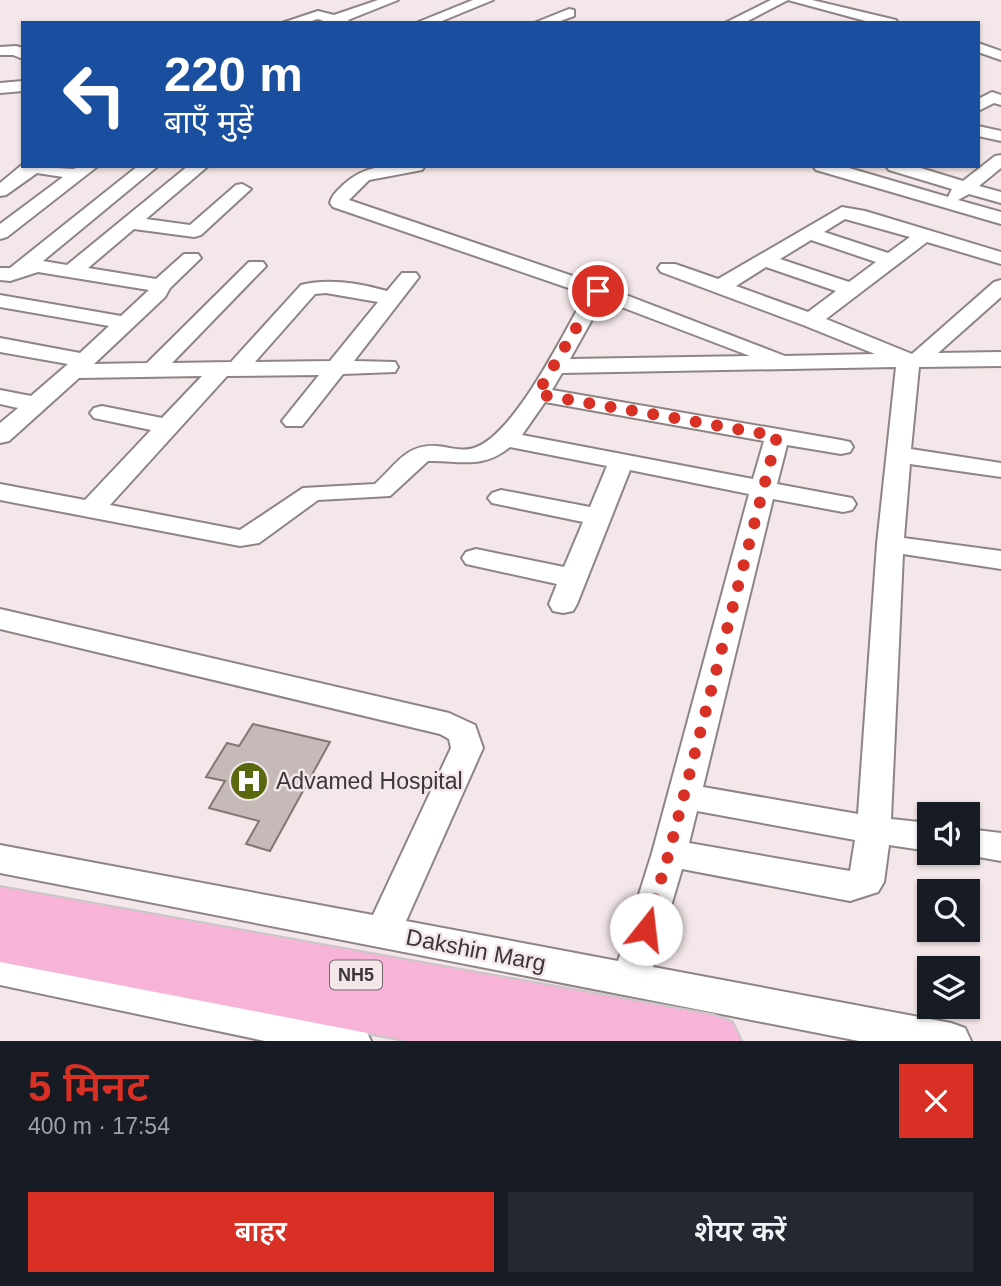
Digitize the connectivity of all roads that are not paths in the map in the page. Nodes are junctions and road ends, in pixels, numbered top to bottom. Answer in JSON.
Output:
{"nodes":[{"id":1,"x":391,"y":0,"type":"edge"},
{"id":2,"x":486,"y":0,"type":"edge"},
{"id":3,"x":782,"y":0,"type":"edge"},
{"id":4,"x":795,"y":0,"type":"edge"},
{"id":5,"x":569,"y":13,"type":"dead end"},
{"id":6,"x":295,"y":21,"type":"edge"},
{"id":7,"x":339,"y":21,"type":"edge"},
{"id":8,"x":428,"y":21,"type":"edge"},
{"id":9,"x":547,"y":21,"type":"edge"},
{"id":10,"x":736,"y":21,"type":"edge"},
{"id":11,"x":883,"y":21,"type":"edge"},
{"id":12,"x":0,"y":40,"type":"edge"},
{"id":13,"x":980,"y":48,"type":"edge"},
{"id":14,"x":0,"y":51,"type":"edge"},
{"id":15,"x":19,"y":53,"type":"edge"},
{"id":16,"x":1001,"y":56,"type":"edge"},
{"id":17,"x":21,"y":86,"type":"edge"},
{"id":18,"x":0,"y":88,"type":"edge"},
{"id":19,"x":980,"y":131,"type":"edge"},
{"id":20,"x":1001,"y":136,"type":"edge"},
{"id":21,"x":994,"y":163,"type":"edge"},
{"id":22,"x":30,"y":168,"type":"edge"},
{"id":23,"x":44,"y":168,"type":"edge"},
{"id":24,"x":405,"y":168,"type":"edge"},
{"id":25,"x":829,"y":168,"type":"edge"},
{"id":26,"x":902,"y":168,"type":"edge"},
{"id":27,"x":144,"y":170,"type":"edge"},
{"id":28,"x":84,"y":171,"type":"edge"},
{"id":29,"x":191,"y":173,"type":"edge"},
{"id":30,"x":967,"y":188,"type":"junction"},
{"id":31,"x":242,"y":189,"type":"dead end"},
{"id":32,"x":0,"y":191,"type":"edge"},
{"id":33,"x":1001,"y":198,"type":"edge"},
{"id":34,"x":947,"y":202,"type":"junction"},
{"id":35,"x":1001,"y":218,"type":"edge"},
{"id":36,"x":131,"y":223,"type":"junction"},
{"id":37,"x":0,"y":233,"type":"edge"},
{"id":38,"x":809,"y":233,"type":"junction"},
{"id":39,"x":923,"y":236,"type":"junction"},
{"id":40,"x":191,"y":258,"type":"dead end"},
{"id":41,"x":1001,"y":258,"type":"edge"},
{"id":42,"x":764,"y":260,"type":"junction"},
{"id":43,"x":892,"y":261,"type":"junction"},
{"id":44,"x":256,"y":266,"type":"dead end"},
{"id":45,"x":667,"y":268,"type":"dead end"},
{"id":46,"x":71,"y":272,"type":"junction"},
{"id":47,"x":8,"y":274,"type":"edge"},
{"id":48,"x":409,"y":277,"type":"dead end"},
{"id":49,"x":160,"y":286,"type":"junction"},
{"id":50,"x":1001,"y":286,"type":"edge"},
{"id":51,"x":719,"y":287,"type":"junction"},
{"id":52,"x":850,"y":289,"type":"junction"},
{"id":53,"x":598,"y":291,"type":"junction"},
{"id":54,"x":391,"y":300,"type":"junction"},
{"id":55,"x":0,"y":301,"type":"edge"},
{"id":56,"x":811,"y":320,"type":"junction"},
{"id":57,"x":126,"y":323,"type":"junction"},
{"id":58,"x":0,"y":345,"type":"edge"},
{"id":59,"x":914,"y":359,"type":"junction"},
{"id":60,"x":1001,"y":359,"type":"edge"},
{"id":61,"x":786,"y":363,"type":"junction"},
{"id":62,"x":79,"y":366,"type":"junction"},
{"id":63,"x":555,"y":366,"type":"junction"},
{"id":64,"x":387,"y":367,"type":"dead end"},
{"id":65,"x":337,"y":368,"type":"junction"},
{"id":66,"x":230,"y":369,"type":"junction"},
{"id":67,"x":153,"y":370,"type":"junction"},
{"id":68,"x":537,"y":394,"type":"junction"},
{"id":69,"x":0,"y":397,"type":"edge"},
{"id":70,"x":34,"y":404,"type":"junction"},
{"id":71,"x":102,"y":413,"type":"dead end"},
{"id":72,"x":294,"y":421,"type":"dead end"},
{"id":73,"x":169,"y":427,"type":"junction"},
{"id":74,"x":0,"y":436,"type":"edge"},
{"id":75,"x":777,"y":436,"type":"junction"},
{"id":76,"x":508,"y":439,"type":"junction"},
{"id":77,"x":841,"y":447,"type":"dead end"},
{"id":78,"x":899,"y":455,"type":"junction"},
{"id":79,"x":621,"y":462,"type":"junction"},
{"id":80,"x":1001,"y":470,"type":"edge"},
{"id":81,"x":763,"y":489,"type":"junction"},
{"id":82,"x":0,"y":492,"type":"edge"},
{"id":83,"x":501,"y":498,"type":"dead end"},
{"id":84,"x":843,"y":504,"type":"dead end"},
{"id":85,"x":90,"y":511,"type":"junction"},
{"id":86,"x":598,"y":517,"type":"junction"},
{"id":87,"x":890,"y":544,"type":"junction"},
{"id":88,"x":476,"y":558,"type":"dead end"},
{"id":89,"x":1001,"y":560,"type":"edge"},
{"id":90,"x":574,"y":578,"type":"junction"},
{"id":91,"x":563,"y":604,"type":"dead end"},
{"id":92,"x":0,"y":619,"type":"edge"},
{"id":93,"x":683,"y":796,"type":"junction"},
{"id":94,"x":874,"y":830,"type":"junction"},
{"id":95,"x":917,"y":835,"type":"edge"},
{"id":96,"x":980,"y":844,"type":"edge"},
{"id":97,"x":1001,"y":847,"type":"edge"},
{"id":98,"x":669,"y":853,"type":"junction"},
{"id":99,"x":0,"y":859,"type":"edge"},
{"id":100,"x":0,"y":909,"type":"edge"},
{"id":101,"x":383,"y":932,"type":"junction"},
{"id":102,"x":0,"y":939,"type":"edge"},
{"id":103,"x":0,"y":968,"type":"edge"},
{"id":104,"x":632,"y":980,"type":"junction"},
{"id":105,"x":352,"y":1041,"type":"edge"},
{"id":106,"x":546,"y":1041,"type":"edge"},
{"id":107,"x":712,"y":1041,"type":"edge"},
{"id":108,"x":951,"y":1041,"type":"edge"}],
"edges":[{"from":1,"to":7,"type":"street"},
{"from":2,"to":8,"type":"street"},
{"from":3,"to":10,"type":"street"},
{"from":4,"to":11,"type":"street"},
{"from":5,"to":9,"type":"street"},
{"from":6,"to":7,"type":"street"},
{"from":12,"to":15,"type":"street"},
{"from":13,"to":16,"type":"street"},
{"from":14,"to":15,"type":"street"},
{"from":17,"to":18,"type":"street"},
{"from":19,"to":20,"type":"street"},
{"from":21,"to":30,"type":"street"},
{"from":22,"to":32,"type":"street"},
{"from":23,"to":28,"type":"street"},
{"from":24,"to":53,"type":"street"},
{"from":25,"to":34,"type":"street"},
{"from":26,"to":30,"type":"street"},
{"from":27,"to":29,"type":"street"},
{"from":27,"to":47,"type":"street"},
{"from":28,"to":37,"type":"street"},
{"from":29,"to":36,"type":"street"},
{"from":30,"to":33,"type":"street"},
{"from":30,"to":34,"type":"street"},
{"from":31,"to":36,"type":"street"},
{"from":34,"to":35,"type":"street"},
{"from":36,"to":46,"type":"street"},
{"from":38,"to":39,"type":"street"},
{"from":38,"to":42,"type":"street"},
{"from":38,"to":43,"type":"street"},
{"from":39,"to":41,"type":"street"},
{"from":39,"to":43,"type":"street"},
{"from":40,"to":49,"type":"street"},
{"from":42,"to":51,"type":"street"},
{"from":42,"to":52,"type":"street"},
{"from":43,"to":52,"type":"street"},
{"from":44,"to":67,"type":"street"},
{"from":45,"to":51,"type":"street"},
{"from":46,"to":47,"type":"street"},
{"from":46,"to":49,"type":"street"},
{"from":48,"to":54,"type":"street"},
{"from":49,"to":57,"type":"street"},
{"from":50,"to":59,"type":"street"},
{"from":51,"to":56,"type":"street"},
{"from":52,"to":56,"type":"street"},
{"from":53,"to":61,"type":"street"},
{"from":53,"to":63,"type":"street"},
{"from":54,"to":65,"type":"street"},
{"from":54,"to":66,"type":"street"},
{"from":55,"to":57,"type":"street"},
{"from":56,"to":59,"type":"street"},
{"from":57,"to":62,"type":"street"},
{"from":58,"to":62,"type":"street"},
{"from":59,"to":60,"type":"street"},
{"from":59,"to":61,"type":"street"},
{"from":59,"to":78,"type":"street"},
{"from":61,"to":63,"type":"street"},
{"from":62,"to":67,"type":"street"},
{"from":62,"to":70,"type":"street"},
{"from":63,"to":68,"type":"street"},
{"from":64,"to":65,"type":"street"},
{"from":65,"to":66,"type":"street"},
{"from":65,"to":72,"type":"street"},
{"from":66,"to":67,"type":"street"},
{"from":66,"to":73,"type":"street"},
{"from":68,"to":75,"type":"street"},
{"from":68,"to":76,"type":"street"},
{"from":69,"to":70,"type":"street"},
{"from":70,"to":74,"type":"street"},
{"from":71,"to":73,"type":"street"},
{"from":73,"to":85,"type":"street"},
{"from":75,"to":77,"type":"street"},
{"from":75,"to":81,"type":"street"},
{"from":76,"to":79,"type":"street"},
{"from":76,"to":85,"type":"street"},
{"from":78,"to":80,"type":"street"},
{"from":78,"to":87,"type":"street"},
{"from":79,"to":81,"type":"street"},
{"from":79,"to":86,"type":"street"},
{"from":81,"to":84,"type":"street"},
{"from":81,"to":93,"type":"street"},
{"from":82,"to":85,"type":"street"},
{"from":83,"to":86,"type":"street"},
{"from":86,"to":90,"type":"street"},
{"from":87,"to":89,"type":"street"},
{"from":87,"to":94,"type":"street"},
{"from":88,"to":90,"type":"street"},
{"from":90,"to":91,"type":"street"},
{"from":92,"to":101,"type":"street"},
{"from":93,"to":94,"type":"street"},
{"from":93,"to":98,"type":"street"},
{"from":94,"to":95,"type":"street"},
{"from":94,"to":98,"type":"street"},
{"from":96,"to":97,"type":"street"},
{"from":98,"to":104,"type":"street"},
{"from":99,"to":101,"type":"street","name":"Dakshin Marg"},
{"from":100,"to":107,"type":"highway","number":"NH5"},
{"from":101,"to":104,"type":"street","name":"Dakshin Marg"},
{"from":102,"to":106,"type":"highway","number":"NH5"},
{"from":103,"to":105,"type":"street"},
{"from":104,"to":108,"type":"street","name":"Dakshin Marg"}]}
